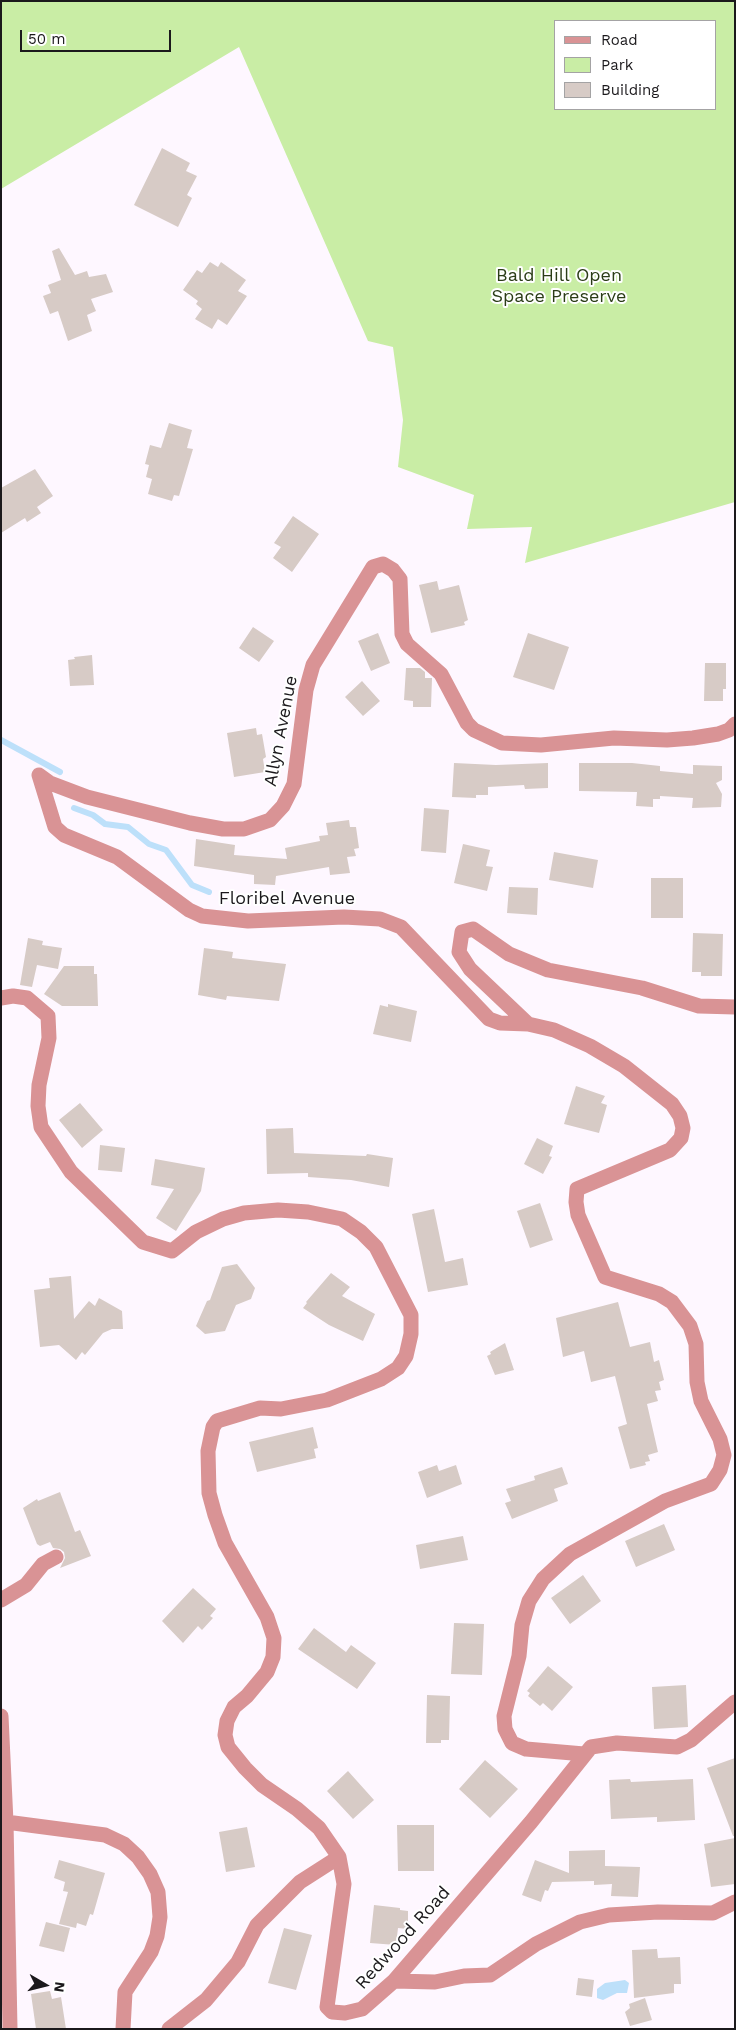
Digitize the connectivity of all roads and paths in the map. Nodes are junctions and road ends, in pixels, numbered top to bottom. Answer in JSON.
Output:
{"nodes":[{"id":1,"x":735,"y":724,"type":"edge"},
{"id":2,"x":48,"y":803,"type":"joint"},
{"id":3,"x":1,"y":998,"type":"edge"},
{"id":4,"x":735,"y":1007,"type":"edge"},
{"id":5,"x":528,"y":1024,"type":"junction"},
{"id":6,"x":56,"y":1557,"type":"dead end"},
{"id":7,"x":1,"y":1600,"type":"edge"},
{"id":8,"x":735,"y":1702,"type":"edge"},
{"id":9,"x":1,"y":1716,"type":"edge"},
{"id":10,"x":584,"y":1754,"type":"junction"},
{"id":11,"x":6,"y":1822,"type":"junction"},
{"id":12,"x":339,"y":1857,"type":"junction"},
{"id":13,"x":735,"y":1902,"type":"edge"},
{"id":14,"x":394,"y":1980,"type":"junction"},
{"id":15,"x":10,"y":2029,"type":"edge"},
{"id":16,"x":123,"y":2029,"type":"edge"},
{"id":17,"x":169,"y":2029,"type":"edge"}],
"edges":[{"from":1,"to":2,"type":"street","name":"Allyn Avenue"},
{"from":2,"to":5,"type":"street","name":"Floribel Avenue"},
{"from":3,"to":12,"type":"street","name":"Redwood Road"},
{"from":4,"to":5,"type":"street"},
{"from":5,"to":10,"type":"street","name":"Floribel Avenue"},
{"from":6,"to":7,"type":"street"},
{"from":8,"to":10,"type":"street","name":"Redwood Road"},
{"from":9,"to":11,"type":"street"},
{"from":10,"to":14,"type":"street","name":"Redwood Road"},
{"from":11,"to":15,"type":"street"},
{"from":11,"to":16,"type":"street"},
{"from":12,"to":14,"type":"street","name":"Redwood Road"},
{"from":12,"to":17,"type":"street"},
{"from":13,"to":14,"type":"street"}]}
